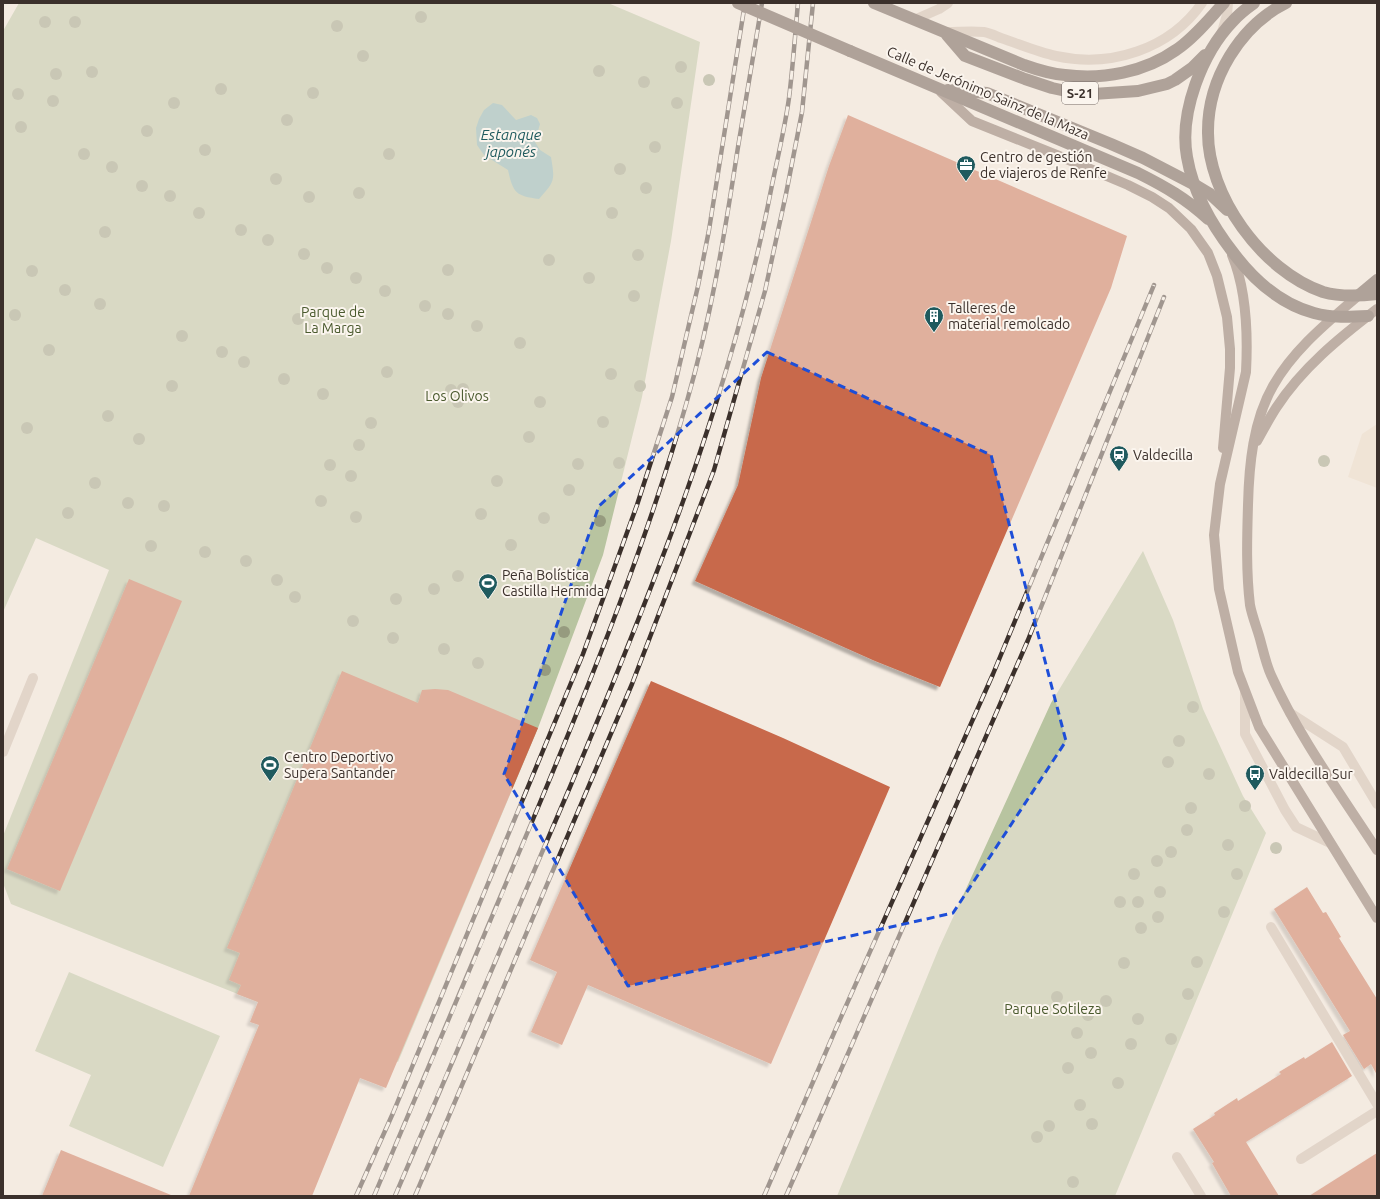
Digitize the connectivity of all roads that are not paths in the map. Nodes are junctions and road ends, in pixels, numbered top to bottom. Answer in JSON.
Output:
{"nodes":[{"id":1,"x":738,"y":3,"type":"edge"},
{"id":2,"x":874,"y":3,"type":"edge"},
{"id":3,"x":948,"y":3,"type":"edge"},
{"id":4,"x":1202,"y":3,"type":"edge"},
{"id":5,"x":1224,"y":3,"type":"edge"},
{"id":6,"x":1228,"y":3,"type":"edge"},
{"id":7,"x":1254,"y":3,"type":"edge"},
{"id":8,"x":1286,"y":3,"type":"edge"},
{"id":9,"x":914,"y":20,"type":"junction"},
{"id":10,"x":943,"y":32,"type":"junction"},
{"id":11,"x":1218,"y":38,"type":"junction"},
{"id":12,"x":939,"y":90,"type":"junction"},
{"id":13,"x":1195,"y":185,"type":"junction"},
{"id":14,"x":1235,"y":217,"type":"junction"},
{"id":15,"x":1216,"y":227,"type":"junction"},
{"id":16,"x":1228,"y":246,"type":"junction"},
{"id":17,"x":1377,"y":280,"type":"edge"},
{"id":18,"x":1377,"y":294,"type":"edge"},
{"id":19,"x":1359,"y":295,"type":"junction"},
{"id":20,"x":1374,"y":314,"type":"edge"},
{"id":21,"x":1335,"y":316,"type":"junction"},
{"id":22,"x":1253,"y":447,"type":"junction"},
{"id":23,"x":1220,"y":484,"type":"junction"},
{"id":24,"x":33,"y":678,"type":"dead end"},
{"id":25,"x":1245,"y":690,"type":"junction"},
{"id":26,"x":1290,"y":713,"type":"junction"},
{"id":27,"x":3,"y":752,"type":"edge"},
{"id":28,"x":1377,"y":804,"type":"edge"},
{"id":29,"x":1330,"y":843,"type":"junction"},
{"id":30,"x":1377,"y":850,"type":"edge"},
{"id":31,"x":1377,"y":918,"type":"edge"},
{"id":32,"x":1271,"y":927,"type":"dead end"},
{"id":33,"x":1377,"y":1104,"type":"edge"},
{"id":34,"x":1377,"y":1111,"type":"edge"},
{"id":35,"x":1177,"y":1157,"type":"dead end"},
{"id":36,"x":1301,"y":1159,"type":"dead end"},
{"id":37,"x":1201,"y":1196,"type":"edge"}],
"edges":[{"from":1,"to":12,"type":"highway","name":"Calle de Jerónimo Sainz de la Maza","number":"S-21","bridge":true},
{"from":2,"to":9,"type":"highway","name":"Calle de Jerónimo Sainz de la Maza","number":"S-21"},
{"from":3,"to":9,"type":"street"},
{"from":4,"to":10,"type":"street","name":"Calle de Jerónimo Sainz de la Maza"},
{"from":5,"to":10,"type":"highway","name":"Calle de Jerónimo Sainz de la Maza","number":"S-21"},
{"from":6,"to":11,"type":"street"},
{"from":7,"to":11,"type":"highway","number":"S-21"},
{"from":8,"to":14,"type":"highway","number":"S-21"},
{"from":9,"to":10,"type":"highway","name":"Calle de Jerónimo Sainz de la Maza","number":"S-21"},
{"from":10,"to":11,"type":"highway","name":"Calle de Jerónimo Sainz de la Maza","number":"S-21"},
{"from":11,"to":13,"type":"highway","number":"S-21"},
{"from":12,"to":13,"type":"highway","number":"S-21"},
{"from":12,"to":15,"type":"highway","name":"Calle de Jerónimo Sainz de la Maza","number":"S-21"},
{"from":12,"to":23,"type":"main road","number":"S-21"},
{"from":13,"to":14,"type":"highway","number":"S-21"},
{"from":13,"to":15,"type":"highway","number":"S-21"},
{"from":14,"to":19,"type":"highway","number":"S-21"},
{"from":15,"to":16,"type":"highway","number":"S-21"},
{"from":16,"to":21,"type":"highway","number":"S-21"},
{"from":16,"to":23,"type":"main road"},
{"from":17,"to":19,"type":"highway"},
{"from":18,"to":19,"type":"highway","number":"S-21"},
{"from":19,"to":21,"type":"main road"},
{"from":20,"to":21,"type":"highway","number":"S-21"},
{"from":20,"to":22,"type":"main road"},
{"from":21,"to":22,"type":"main road"},
{"from":22,"to":26,"type":"main road"},
{"from":23,"to":25,"type":"main road"},
{"from":24,"to":27,"type":"street"},
{"from":25,"to":29,"type":"main road"},
{"from":25,"to":29,"type":"street"},
{"from":26,"to":28,"type":"street"},
{"from":26,"to":30,"type":"main road"},
{"from":29,"to":31,"type":"main road"},
{"from":32,"to":33,"type":"street"},
{"from":34,"to":36,"type":"street"},
{"from":35,"to":37,"type":"street"}]}
